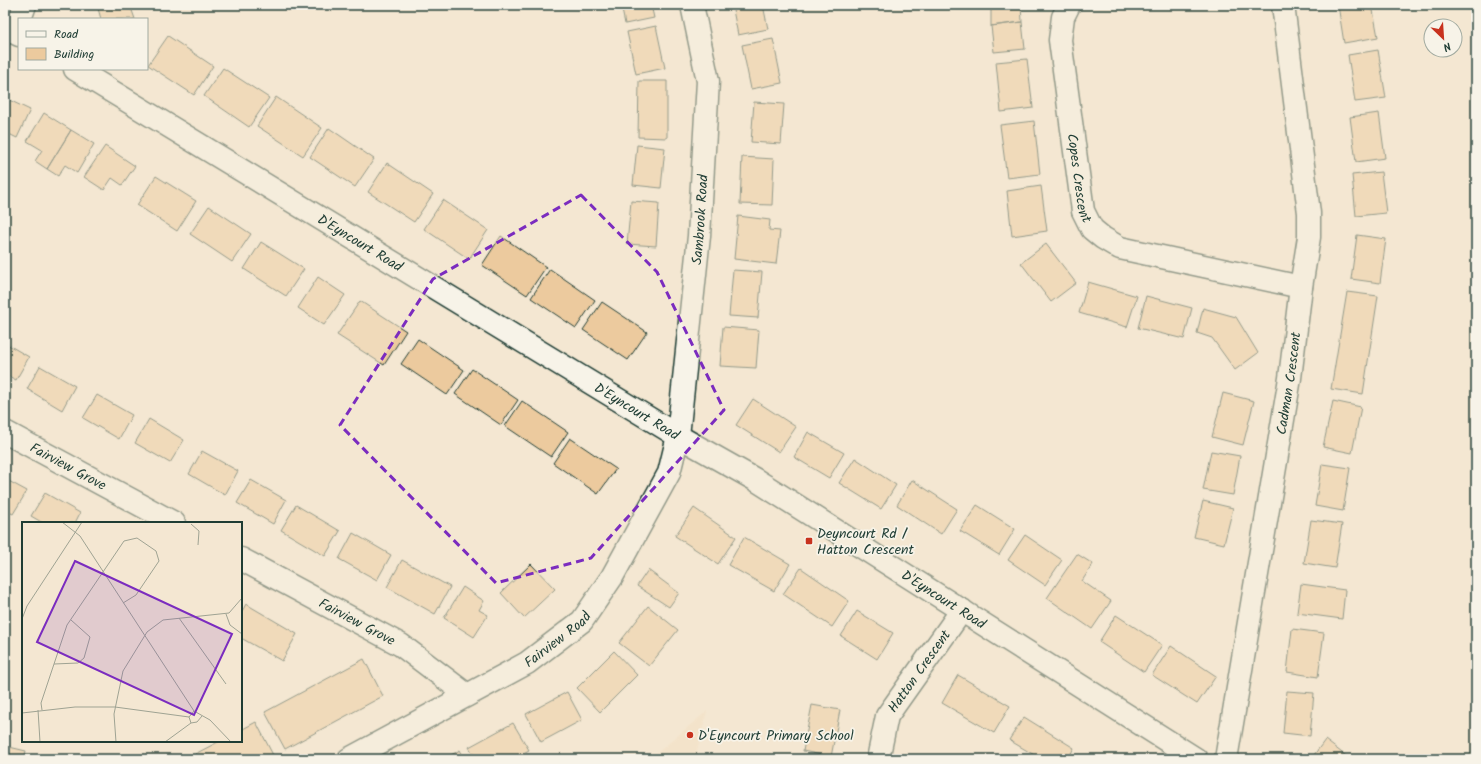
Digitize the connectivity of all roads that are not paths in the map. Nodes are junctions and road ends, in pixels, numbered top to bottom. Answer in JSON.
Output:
{"nodes":[{"id":1,"x":25,"y":5,"type":"edge"},
{"id":2,"x":692,"y":5,"type":"edge"},
{"id":3,"x":1069,"y":5,"type":"edge"},
{"id":4,"x":1283,"y":5,"type":"edge"},
{"id":5,"x":20,"y":18,"type":"edge"},
{"id":6,"x":77,"y":70,"type":"edge"},
{"id":7,"x":1301,"y":287,"type":"junction"},
{"id":8,"x":5,"y":432,"type":"edge"},
{"id":9,"x":678,"y":436,"type":"junction"},
{"id":10,"x":172,"y":522,"type":"edge"},
{"id":11,"x":242,"y":560,"type":"edge"},
{"id":12,"x":962,"y":610,"type":"junction"},
{"id":13,"x":467,"y":695,"type":"junction"},
{"id":14,"x":348,"y":759,"type":"edge"},
{"id":15,"x":878,"y":759,"type":"edge"},
{"id":16,"x":1196,"y":759,"type":"edge"},
{"id":17,"x":1226,"y":759,"type":"edge"}],
"edges":[{"from":1,"to":5,"type":"street"},
{"from":2,"to":9,"type":"street","name":"Sambrook Road"},
{"from":3,"to":7,"type":"street","name":"Copes Crescent"},
{"from":4,"to":7,"type":"street","name":"Cadman Crescent"},
{"from":6,"to":9,"type":"street","name":"D'Eyncourt Road"},
{"from":7,"to":17,"type":"street","name":"Cadman Crescent"},
{"from":8,"to":10,"type":"street","name":"Fairview Grove"},
{"from":9,"to":12,"type":"street","name":"D'Eyncourt Road"},
{"from":9,"to":13,"type":"street","name":"Fairview Road"},
{"from":11,"to":13,"type":"street","name":"Fairview Grove"},
{"from":12,"to":15,"type":"street","name":"Hatton Crescent"},
{"from":12,"to":16,"type":"street","name":"D'Eyncourt Road"},
{"from":13,"to":14,"type":"street","name":"Fairview Road"}]}
